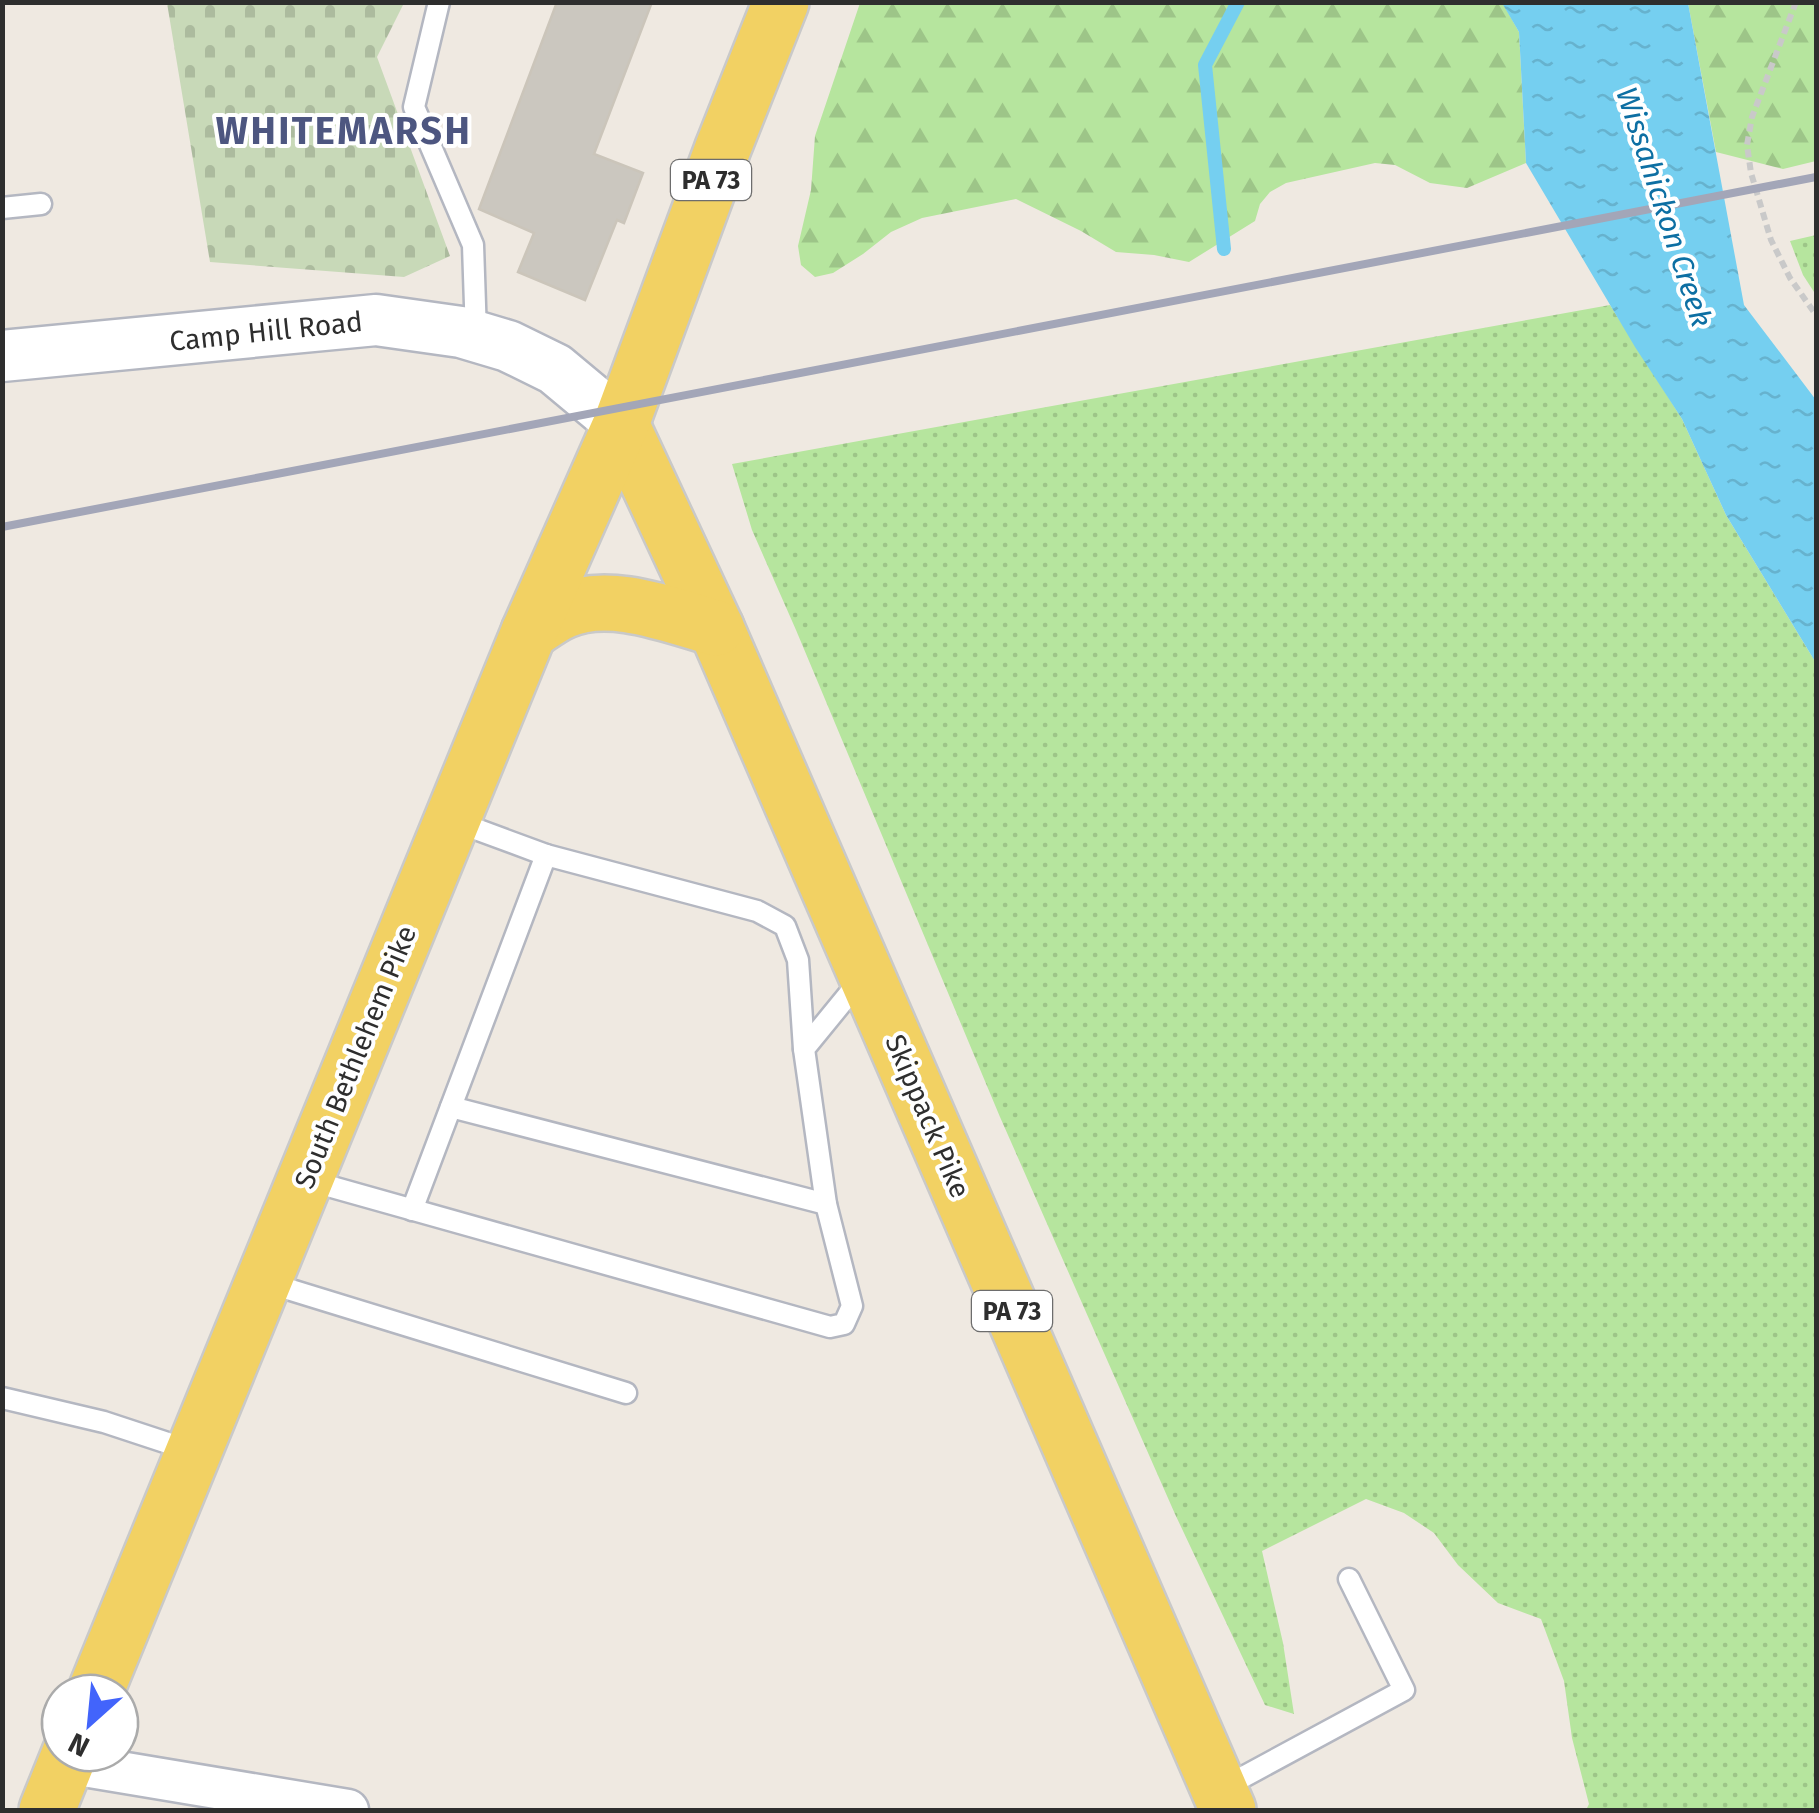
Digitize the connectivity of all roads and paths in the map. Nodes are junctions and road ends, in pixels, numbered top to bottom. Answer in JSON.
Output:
{"nodes":[{"id":1,"x":439,"y":2,"type":"edge"},
{"id":2,"x":781,"y":2,"type":"edge"},
{"id":3,"x":1796,"y":2,"type":"edge"},
{"id":4,"x":41,"y":204,"type":"dead end"},
{"id":5,"x":2,"y":208,"type":"edge"},
{"id":6,"x":1816,"y":314,"type":"edge"},
{"id":7,"x":476,"y":336,"type":"junction"},
{"id":8,"x":2,"y":356,"type":"edge"},
{"id":9,"x":622,"y":424,"type":"junction"},
{"id":10,"x":716,"y":628,"type":"junction"},
{"id":11,"x":530,"y":632,"type":"junction"},
{"id":12,"x":452,"y":820,"type":"junction"},
{"id":13,"x":546,"y":855,"type":"junction"},
{"id":14,"x":866,"y":973,"type":"junction"},
{"id":15,"x":804,"y":1048,"type":"junction"},
{"id":16,"x":452,"y":1107,"type":"junction"},
{"id":17,"x":305,"y":1180,"type":"junction"},
{"id":18,"x":826,"y":1204,"type":"junction"},
{"id":19,"x":412,"y":1210,"type":"junction"},
{"id":20,"x":263,"y":1281,"type":"junction"},
{"id":21,"x":626,"y":1392,"type":"dead end"},
{"id":22,"x":2,"y":1398,"type":"edge"},
{"id":23,"x":194,"y":1452,"type":"junction"},
{"id":24,"x":1348,"y":1580,"type":"dead end"},
{"id":25,"x":103,"y":1673,"type":"edge"},
{"id":26,"x":61,"y":1775,"type":"edge"},
{"id":27,"x":1223,"y":1800,"type":"edge"},
{"id":28,"x":348,"y":1810,"type":"edge"}],
"edges":[{"from":1,"to":7,"type":"lane"},
{"from":2,"to":9,"type":"main road","number":"PA 73"},
{"from":3,"to":6,"type":"path"},
{"from":4,"to":5,"type":"lane"},
{"from":7,"to":8,"type":"street","name":"Camp Hill Road"},
{"from":7,"to":9,"type":"street","name":"Camp Hill Road"},
{"from":9,"to":10,"type":"main road","name":"Skippack Pike","number":"PA 73"},
{"from":9,"to":11,"type":"main road","name":"South Bethlehem Pike"},
{"from":10,"to":11,"type":"main road"},
{"from":10,"to":14,"type":"main road","name":"Skippack Pike","number":"PA 73"},
{"from":11,"to":12,"type":"main road","name":"South Bethlehem Pike"},
{"from":12,"to":13,"type":"lane"},
{"from":12,"to":17,"type":"main road","name":"South Bethlehem Pike"},
{"from":13,"to":15,"type":"lane"},
{"from":13,"to":16,"type":"lane"},
{"from":14,"to":15,"type":"lane"},
{"from":14,"to":27,"type":"main road","name":"Skippack Pike","number":"PA 73"},
{"from":15,"to":18,"type":"lane"},
{"from":16,"to":18,"type":"lane"},
{"from":16,"to":19,"type":"lane"},
{"from":17,"to":19,"type":"lane"},
{"from":17,"to":20,"type":"main road","name":"South Bethlehem Pike"},
{"from":18,"to":19,"type":"lane"},
{"from":20,"to":21,"type":"lane"},
{"from":20,"to":23,"type":"main road","name":"South Bethlehem Pike"},
{"from":22,"to":23,"type":"lane"},
{"from":23,"to":25,"type":"main road","name":"South Bethlehem Pike"},
{"from":24,"to":27,"type":"lane"},
{"from":26,"to":28,"type":"street"}]}
